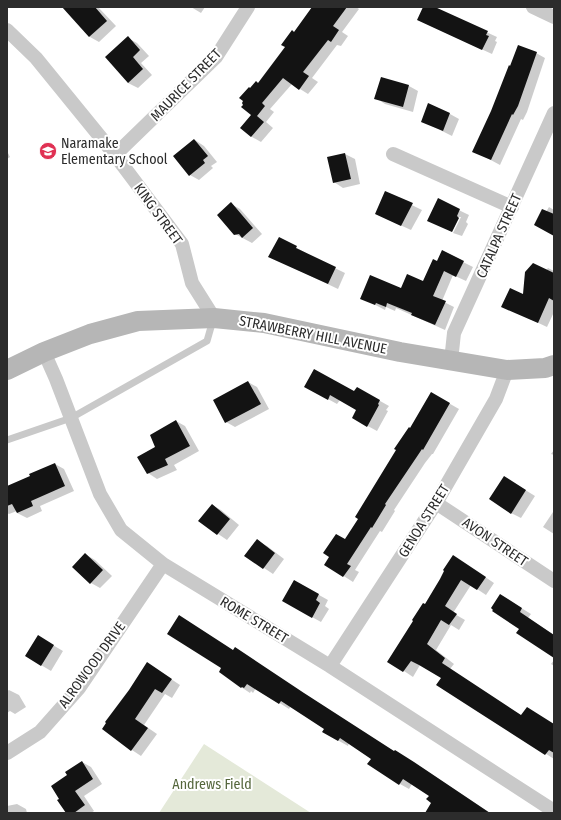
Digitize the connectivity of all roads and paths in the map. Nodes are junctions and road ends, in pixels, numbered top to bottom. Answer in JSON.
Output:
{"nodes":[{"id":1,"x":248,"y":7,"type":"edge"},
{"id":2,"x":532,"y":7,"type":"edge"},
{"id":3,"x":554,"y":17,"type":"edge"},
{"id":4,"x":7,"y":30,"type":"edge"},
{"id":5,"x":554,"y":113,"type":"edge"},
{"id":6,"x":393,"y":154,"type":"dead end"},
{"id":7,"x":115,"y":155,"type":"junction"},
{"id":8,"x":512,"y":207,"type":"junction"},
{"id":9,"x":214,"y":318,"type":"junction"},
{"id":10,"x":44,"y":352,"type":"junction"},
{"id":11,"x":451,"y":361,"type":"junction"},
{"id":12,"x":554,"y":365,"type":"edge"},
{"id":13,"x":7,"y":370,"type":"edge"},
{"id":14,"x":507,"y":370,"type":"junction"},
{"id":15,"x":71,"y":418,"type":"junction"},
{"id":16,"x":7,"y":440,"type":"edge"},
{"id":17,"x":436,"y":503,"type":"junction"},
{"id":18,"x":163,"y":564,"type":"junction"},
{"id":19,"x":554,"y":581,"type":"edge"},
{"id":20,"x":330,"y":666,"type":"junction"},
{"id":21,"x":7,"y":753,"type":"edge"},
{"id":22,"x":554,"y":811,"type":"edge"}],
"edges":[{"from":1,"to":7,"type":"street","name":"MAURICE STREET"},
{"from":2,"to":3,"type":"street"},
{"from":4,"to":7,"type":"street","name":"KING STREET"},
{"from":5,"to":8,"type":"street","name":"CATALPA STREET"},
{"from":6,"to":8,"type":"street"},
{"from":7,"to":9,"type":"street","name":"KING STREET"},
{"from":8,"to":11,"type":"street","name":"CATALPA STREET"},
{"from":9,"to":10,"type":"main road","name":"STRAWBERRY HILL AVENUE"},
{"from":9,"to":11,"type":"main road","name":"STRAWBERRY HILL AVENUE"},
{"from":9,"to":15,"type":"lane"},
{"from":10,"to":13,"type":"main road","name":"STRAWBERRY HILL AVENUE"},
{"from":10,"to":15,"type":"street","name":"ROME STREET"},
{"from":11,"to":14,"type":"main road","name":"STRAWBERRY HILL AVENUE"},
{"from":12,"to":14,"type":"main road","name":"STRAWBERRY HILL AVENUE"},
{"from":14,"to":17,"type":"street","name":"GENOA STREET"},
{"from":15,"to":16,"type":"lane"},
{"from":15,"to":18,"type":"street","name":"ROME STREET"},
{"from":17,"to":19,"type":"street","name":"AVON STREET"},
{"from":17,"to":20,"type":"street","name":"GENOA STREET"},
{"from":18,"to":20,"type":"street","name":"ROME STREET"},
{"from":18,"to":21,"type":"street","name":"ALROWOOD DRIVE"},
{"from":20,"to":22,"type":"street","name":"ROME STREET"}]}
